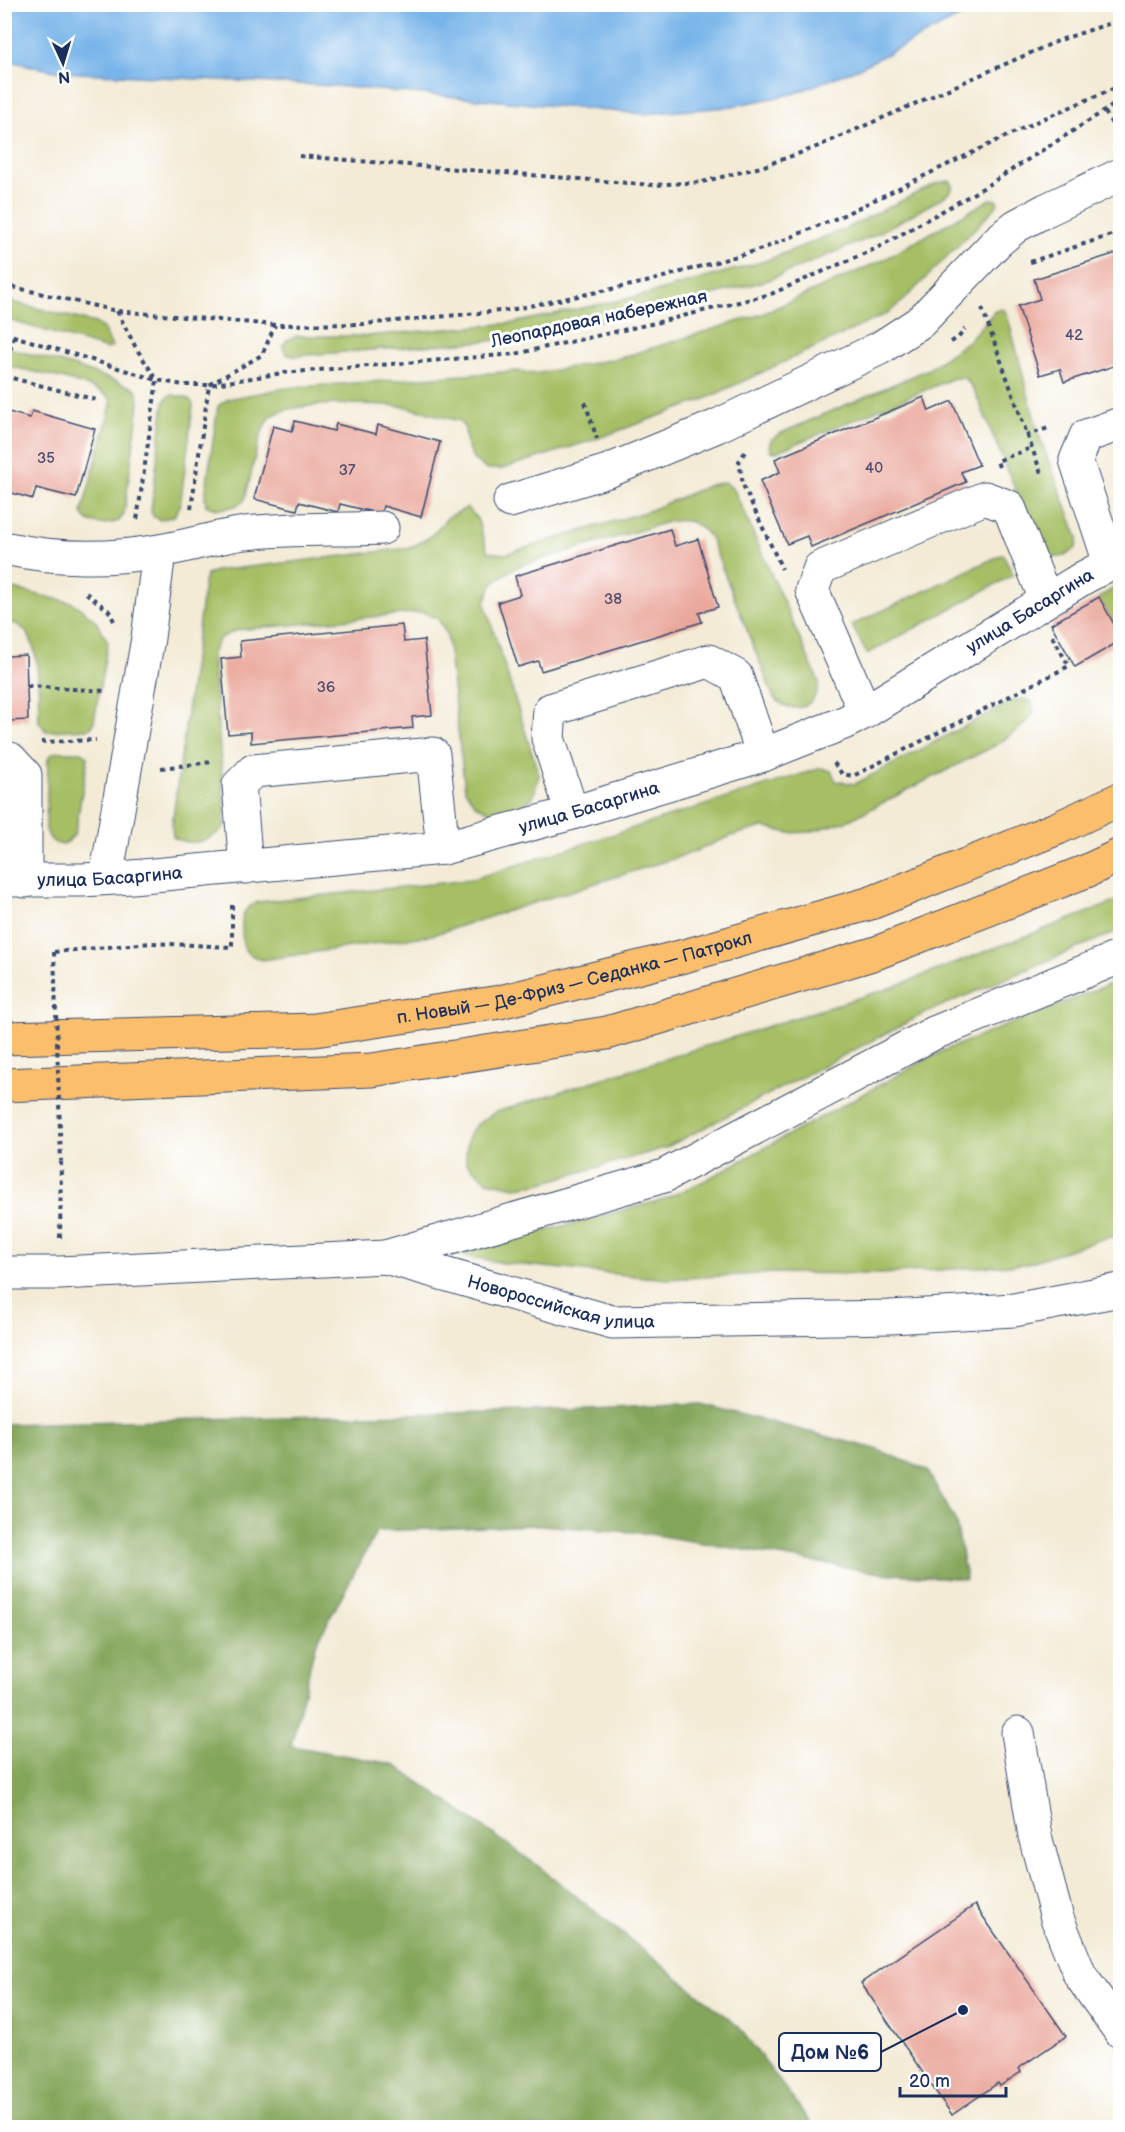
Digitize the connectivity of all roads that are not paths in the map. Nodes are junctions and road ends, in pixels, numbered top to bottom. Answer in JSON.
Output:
{"nodes":[{"id":1,"x":1120,"y":175,"type":"edge"},
{"id":2,"x":1120,"y":424,"type":"edge"},
{"id":3,"x":510,"y":501,"type":"dead end"},
{"id":4,"x":382,"y":528,"type":"dead end"},
{"id":5,"x":4,"y":548,"type":"edge"},
{"id":6,"x":159,"y":552,"type":"junction"},
{"id":7,"x":1115,"y":560,"type":"edge"},
{"id":8,"x":1046,"y":600,"type":"junction"},
{"id":9,"x":865,"y":712,"type":"junction"},
{"id":10,"x":763,"y":755,"type":"junction"},
{"id":11,"x":4,"y":759,"type":"edge"},
{"id":12,"x":1120,"y":799,"type":"edge"},
{"id":13,"x":572,"y":813,"type":"junction"},
{"id":14,"x":443,"y":848,"type":"junction"},
{"id":15,"x":1120,"y":855,"type":"edge"},
{"id":16,"x":106,"y":878,"type":"junction"},
{"id":17,"x":15,"y":880,"type":"edge"},
{"id":18,"x":239,"y":881,"type":"junction"},
{"id":19,"x":1120,"y":957,"type":"edge"},
{"id":20,"x":4,"y":1038,"type":"edge"},
{"id":21,"x":4,"y":1085,"type":"edge"},
{"id":22,"x":385,"y":1257,"type":"junction"},
{"id":23,"x":4,"y":1274,"type":"edge"},
{"id":24,"x":1120,"y":1290,"type":"edge"},
{"id":25,"x":1018,"y":1733,"type":"dead end"},
{"id":26,"x":1120,"y":2031,"type":"edge"}],
"edges":[{"from":1,"to":3,"type":"street"},
{"from":2,"to":7,"type":"street"},
{"from":4,"to":6,"type":"street"},
{"from":5,"to":6,"type":"street"},
{"from":6,"to":16,"type":"street"},
{"from":7,"to":8,"type":"street","name":"улица Басаргина"},
{"from":8,"to":9,"type":"street","name":"улица Басаргина"},
{"from":8,"to":9,"type":"street"},
{"from":9,"to":10,"type":"street","name":"улица Басаргина"},
{"from":10,"to":13,"type":"street","name":"улица Басаргина"},
{"from":10,"to":13,"type":"street"},
{"from":11,"to":17,"type":"street"},
{"from":12,"to":20,"type":"highway","name":"п. Новый — Де-Фриз — Седанка — Патрокл"},
{"from":13,"to":14,"type":"street","name":"улица Басаргина"},
{"from":14,"to":18,"type":"street","name":"улица Басаргина"},
{"from":14,"to":18,"type":"street"},
{"from":15,"to":21,"type":"highway"},
{"from":16,"to":17,"type":"street","name":"улица Басаргина"},
{"from":16,"to":18,"type":"street","name":"улица Басаргина"},
{"from":19,"to":22,"type":"street"},
{"from":22,"to":23,"type":"street","name":"Новороссийская улица"},
{"from":22,"to":24,"type":"street","name":"Новороссийская улица"},
{"from":25,"to":26,"type":"street"}]}
